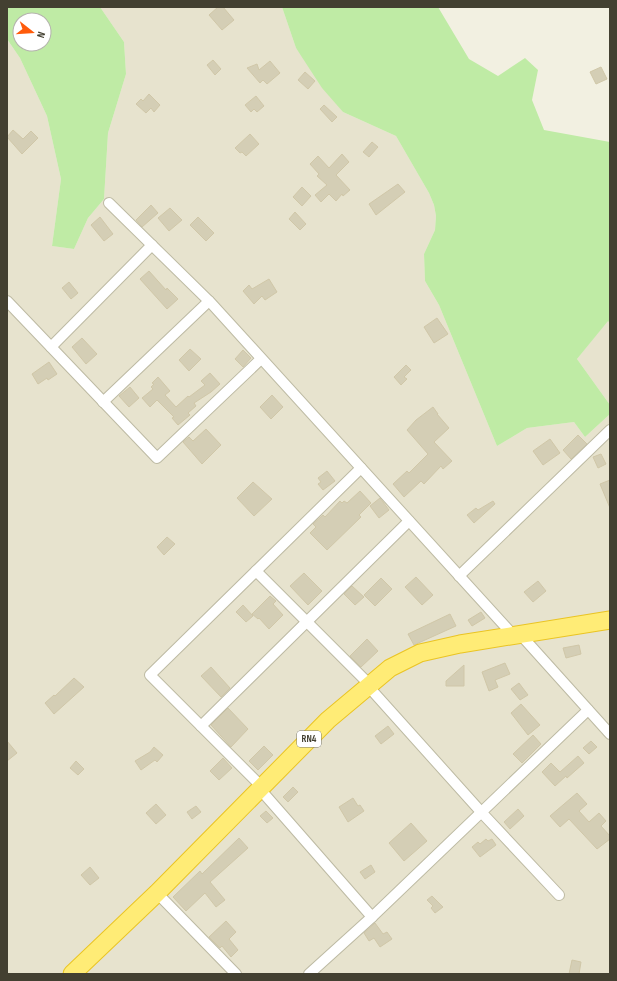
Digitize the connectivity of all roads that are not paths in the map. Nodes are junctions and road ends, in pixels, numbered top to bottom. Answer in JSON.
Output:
{"nodes":[{"id":1,"x":109,"y":203,"type":"dead end"},
{"id":2,"x":152,"y":245,"type":"junction"},
{"id":3,"x":7,"y":301,"type":"edge"},
{"id":4,"x":209,"y":301,"type":"junction"},
{"id":5,"x":51,"y":347,"type":"junction"},
{"id":6,"x":262,"y":358,"type":"junction"},
{"id":7,"x":104,"y":402,"type":"junction"},
{"id":8,"x":610,"y":430,"type":"edge"},
{"id":9,"x":361,"y":468,"type":"junction"},
{"id":10,"x":409,"y":521,"type":"junction"},
{"id":11,"x":256,"y":571,"type":"junction"},
{"id":12,"x":459,"y":576,"type":"junction"},
{"id":13,"x":610,"y":620,"type":"edge"},
{"id":14,"x":307,"y":622,"type":"junction"},
{"id":15,"x":516,"y":634,"type":"junction"},
{"id":16,"x":369,"y":686,"type":"junction"},
{"id":17,"x":588,"y":710,"type":"junction"},
{"id":18,"x":201,"y":726,"type":"junction"},
{"id":19,"x":610,"y":734,"type":"edge"},
{"id":20,"x":260,"y":787,"type":"junction"},
{"id":21,"x":482,"y":813,"type":"junction"},
{"id":22,"x":157,"y":893,"type":"junction"},
{"id":23,"x":559,"y":895,"type":"dead end"},
{"id":24,"x":372,"y":917,"type":"junction"},
{"id":25,"x":72,"y":974,"type":"edge"},
{"id":26,"x":236,"y":974,"type":"edge"},
{"id":27,"x":309,"y":974,"type":"edge"}],
"edges":[{"from":1,"to":2,"type":"street"},
{"from":2,"to":4,"type":"street"},
{"from":2,"to":5,"type":"street"},
{"from":3,"to":5,"type":"street"},
{"from":4,"to":6,"type":"street"},
{"from":4,"to":7,"type":"street"},
{"from":5,"to":7,"type":"street"},
{"from":6,"to":7,"type":"street"},
{"from":6,"to":9,"type":"street"},
{"from":8,"to":12,"type":"street"},
{"from":9,"to":10,"type":"street"},
{"from":9,"to":11,"type":"street"},
{"from":10,"to":12,"type":"street"},
{"from":10,"to":14,"type":"street"},
{"from":11,"to":14,"type":"street"},
{"from":11,"to":18,"type":"street"},
{"from":12,"to":15,"type":"street"},
{"from":13,"to":15,"type":"highway","number":"RN4"},
{"from":14,"to":16,"type":"street"},
{"from":14,"to":18,"type":"street"},
{"from":15,"to":16,"type":"highway","number":"RN4"},
{"from":15,"to":17,"type":"street"},
{"from":16,"to":20,"type":"highway","number":"RN4"},
{"from":16,"to":21,"type":"street"},
{"from":17,"to":19,"type":"street"},
{"from":17,"to":21,"type":"street"},
{"from":18,"to":20,"type":"street"},
{"from":20,"to":22,"type":"highway","number":"RN4"},
{"from":20,"to":24,"type":"street"},
{"from":21,"to":23,"type":"street"},
{"from":21,"to":24,"type":"street"},
{"from":22,"to":25,"type":"highway","number":"RN4"},
{"from":22,"to":26,"type":"street"},
{"from":24,"to":27,"type":"street"}]}
